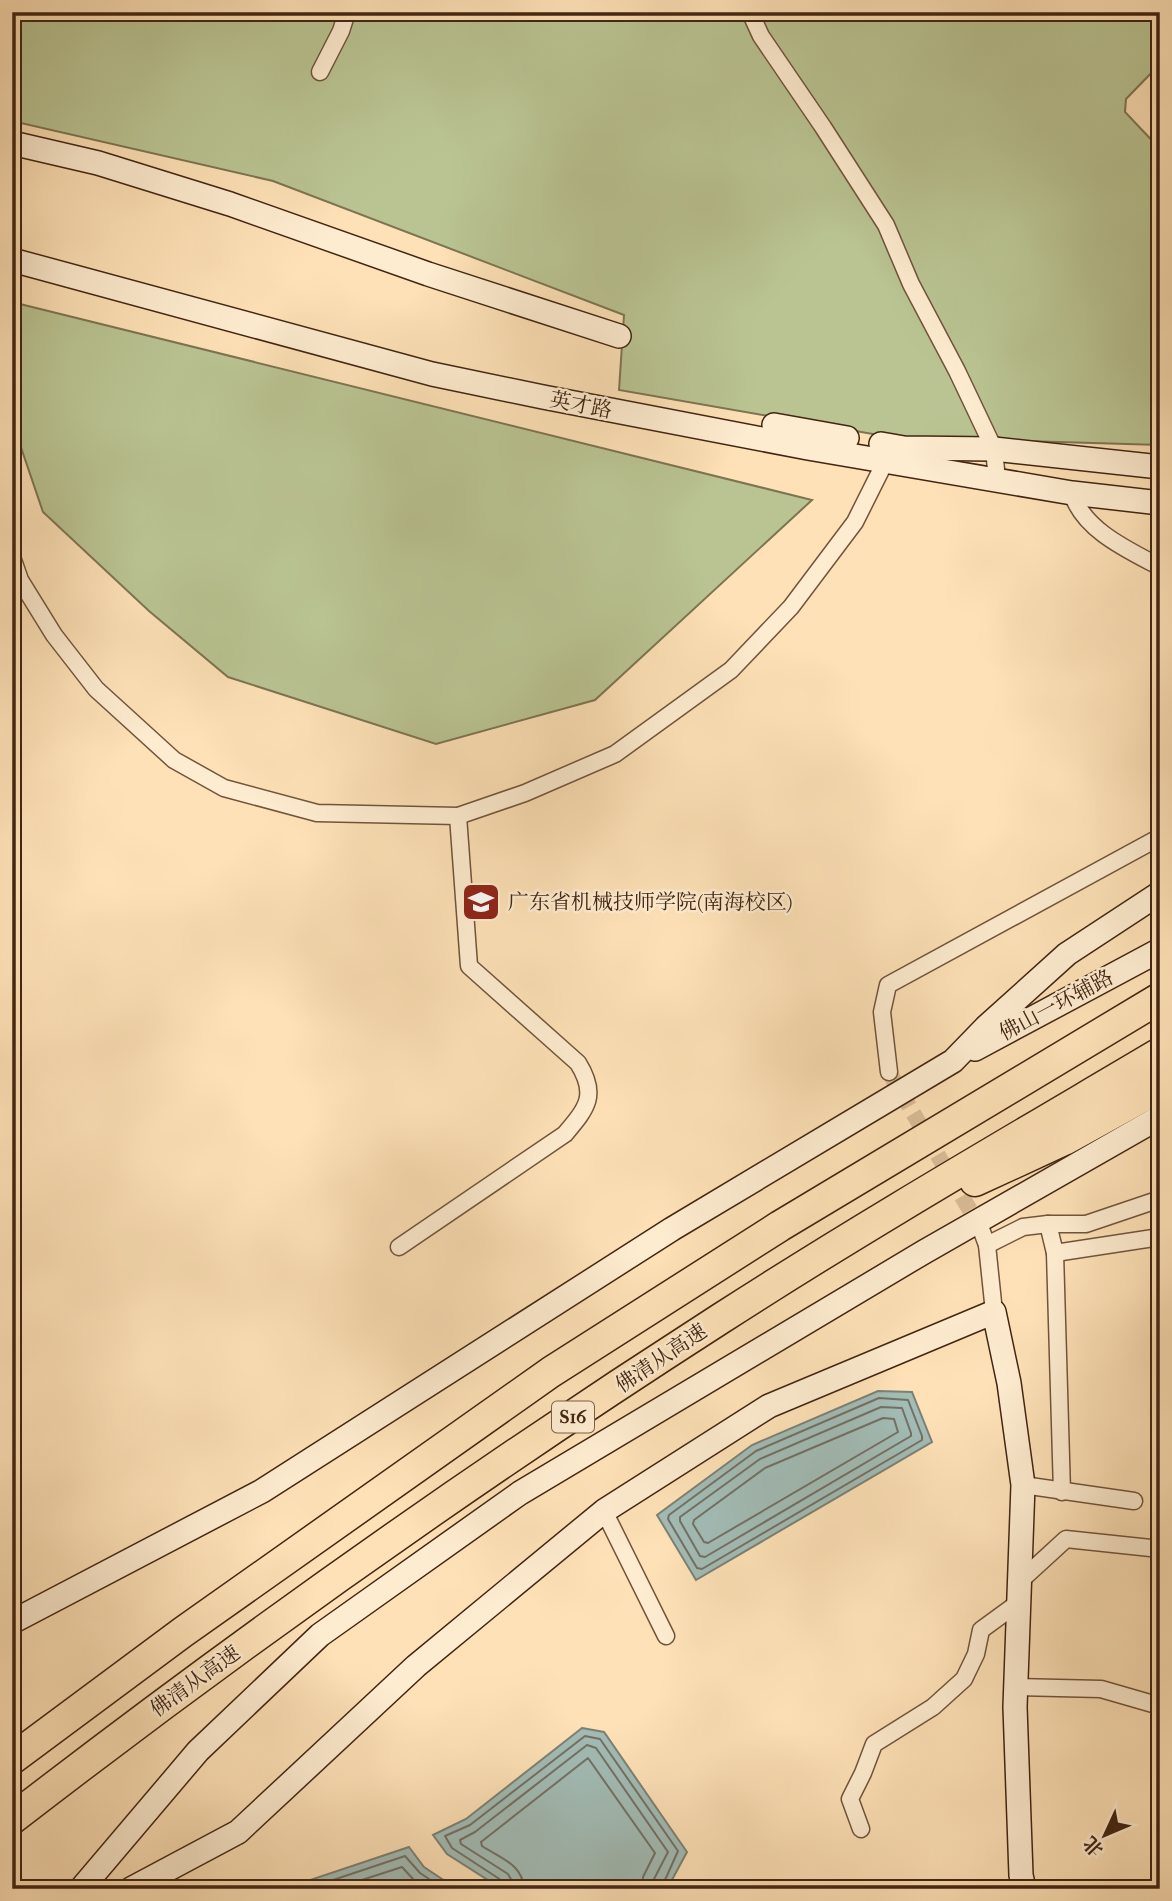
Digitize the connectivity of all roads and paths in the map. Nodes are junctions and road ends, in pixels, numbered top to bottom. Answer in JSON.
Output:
{"nodes":[{"id":1,"x":346,"y":12,"type":"edge"},
{"id":2,"x":750,"y":12,"type":"edge"},
{"id":3,"x":320,"y":72,"type":"dead end"},
{"id":4,"x":12,"y":143,"type":"edge"},
{"id":5,"x":12,"y":251,"type":"edge"},
{"id":6,"x":12,"y":260,"type":"edge"},
{"id":7,"x":620,"y":336,"type":"dead end"},
{"id":8,"x":994,"y":449,"type":"junction"},
{"id":9,"x":886,"y":460,"type":"junction"},
{"id":10,"x":1160,"y":467,"type":"edge"},
{"id":11,"x":997,"y":480,"type":"junction"},
{"id":12,"x":1072,"y":493,"type":"junction"},
{"id":13,"x":1160,"y":503,"type":"edge"},
{"id":14,"x":12,"y":557,"type":"edge"},
{"id":15,"x":1160,"y":567,"type":"edge"},
{"id":16,"x":16,"y":582,"type":"edge"},
{"id":17,"x":458,"y":816,"type":"junction"},
{"id":18,"x":1160,"y":837,"type":"edge"},
{"id":19,"x":1160,"y":893,"type":"edge"},
{"id":20,"x":1160,"y":950,"type":"edge"},
{"id":21,"x":1160,"y":998,"type":"edge"},
{"id":22,"x":1160,"y":1053,"type":"edge"},
{"id":23,"x":953,"y":1061,"type":"junction"},
{"id":24,"x":889,"y":1072,"type":"tunnel mouth"},
{"id":25,"x":1160,"y":1087,"type":"edge"},
{"id":26,"x":1160,"y":1117,"type":"edge"},
{"id":27,"x":1160,"y":1199,"type":"edge"},
{"id":28,"x":1048,"y":1224,"type":"junction"},
{"id":29,"x":981,"y":1228,"type":"tunnel mouth"},
{"id":30,"x":866,"y":1229,"type":"junction"},
{"id":31,"x":1160,"y":1237,"type":"edge"},
{"id":32,"x":987,"y":1245,"type":"junction"},
{"id":33,"x":399,"y":1247,"type":"dead end"},
{"id":34,"x":1055,"y":1253,"type":"junction"},
{"id":35,"x":994,"y":1312,"type":"junction"},
{"id":36,"x":1023,"y":1485,"type":"junction"},
{"id":37,"x":1062,"y":1492,"type":"junction"},
{"id":38,"x":1134,"y":1501,"type":"dead end"},
{"id":39,"x":604,"y":1511,"type":"junction"},
{"id":40,"x":1160,"y":1549,"type":"edge"},
{"id":41,"x":1019,"y":1592,"type":"junction"},
{"id":42,"x":12,"y":1622,"type":"edge"},
{"id":43,"x":666,"y":1636,"type":"dead end"},
{"id":44,"x":1015,"y":1687,"type":"junction"},
{"id":45,"x":1160,"y":1706,"type":"edge"},
{"id":46,"x":12,"y":1759,"type":"edge"},
{"id":47,"x":12,"y":1819,"type":"edge"},
{"id":48,"x":861,"y":1829,"type":"dead end"},
{"id":49,"x":81,"y":1889,"type":"edge"},
{"id":50,"x":131,"y":1889,"type":"edge"},
{"id":51,"x":1024,"y":1889,"type":"edge"}],
"edges":[{"from":1,"to":3,"type":"street"},
{"from":2,"to":8,"type":"street"},
{"from":4,"to":7,"type":"main road"},
{"from":5,"to":8,"type":"main road","name":"英才路"},
{"from":6,"to":9,"type":"main road","name":"英才路"},
{"from":8,"to":10,"type":"main road","name":"英才路"},
{"from":8,"to":11,"type":"street"},
{"from":9,"to":11,"type":"main road","name":"英才路"},
{"from":9,"to":17,"type":"street"},
{"from":11,"to":12,"type":"main road","name":"英才路"},
{"from":12,"to":13,"type":"main road","name":"英才路"},
{"from":12,"to":15,"type":"street"},
{"from":14,"to":16,"type":"street"},
{"from":16,"to":17,"type":"street"},
{"from":17,"to":33,"type":"street"},
{"from":18,"to":24,"type":"street"},
{"from":19,"to":23,"type":"main road"},
{"from":20,"to":23,"type":"main road","name":"佛山一环辅路"},
{"from":21,"to":46,"type":"highway","number":"S16"},
{"from":22,"to":30,"type":"highway","name":"佛清从高速","number":"S16"},
{"from":23,"to":42,"type":"main road"},
{"from":25,"to":30,"type":"highway"},
{"from":26,"to":49,"type":"main road"},
{"from":27,"to":28,"type":"street"},
{"from":28,"to":32,"type":"street"},
{"from":28,"to":34,"type":"street"},
{"from":29,"to":32,"type":"street"},
{"from":30,"to":47,"type":"highway","name":"佛清从高速","number":"S16"},
{"from":31,"to":34,"type":"street"},
{"from":32,"to":35,"type":"street"},
{"from":34,"to":37,"type":"street"},
{"from":35,"to":36,"type":"main road"},
{"from":35,"to":39,"type":"main road"},
{"from":36,"to":37,"type":"street"},
{"from":36,"to":41,"type":"main road"},
{"from":37,"to":38,"type":"street"},
{"from":39,"to":43,"type":"street"},
{"from":39,"to":50,"type":"main road"},
{"from":40,"to":41,"type":"street"},
{"from":41,"to":44,"type":"main road"},
{"from":41,"to":48,"type":"street"},
{"from":44,"to":45,"type":"street"},
{"from":44,"to":51,"type":"main road"}]}
